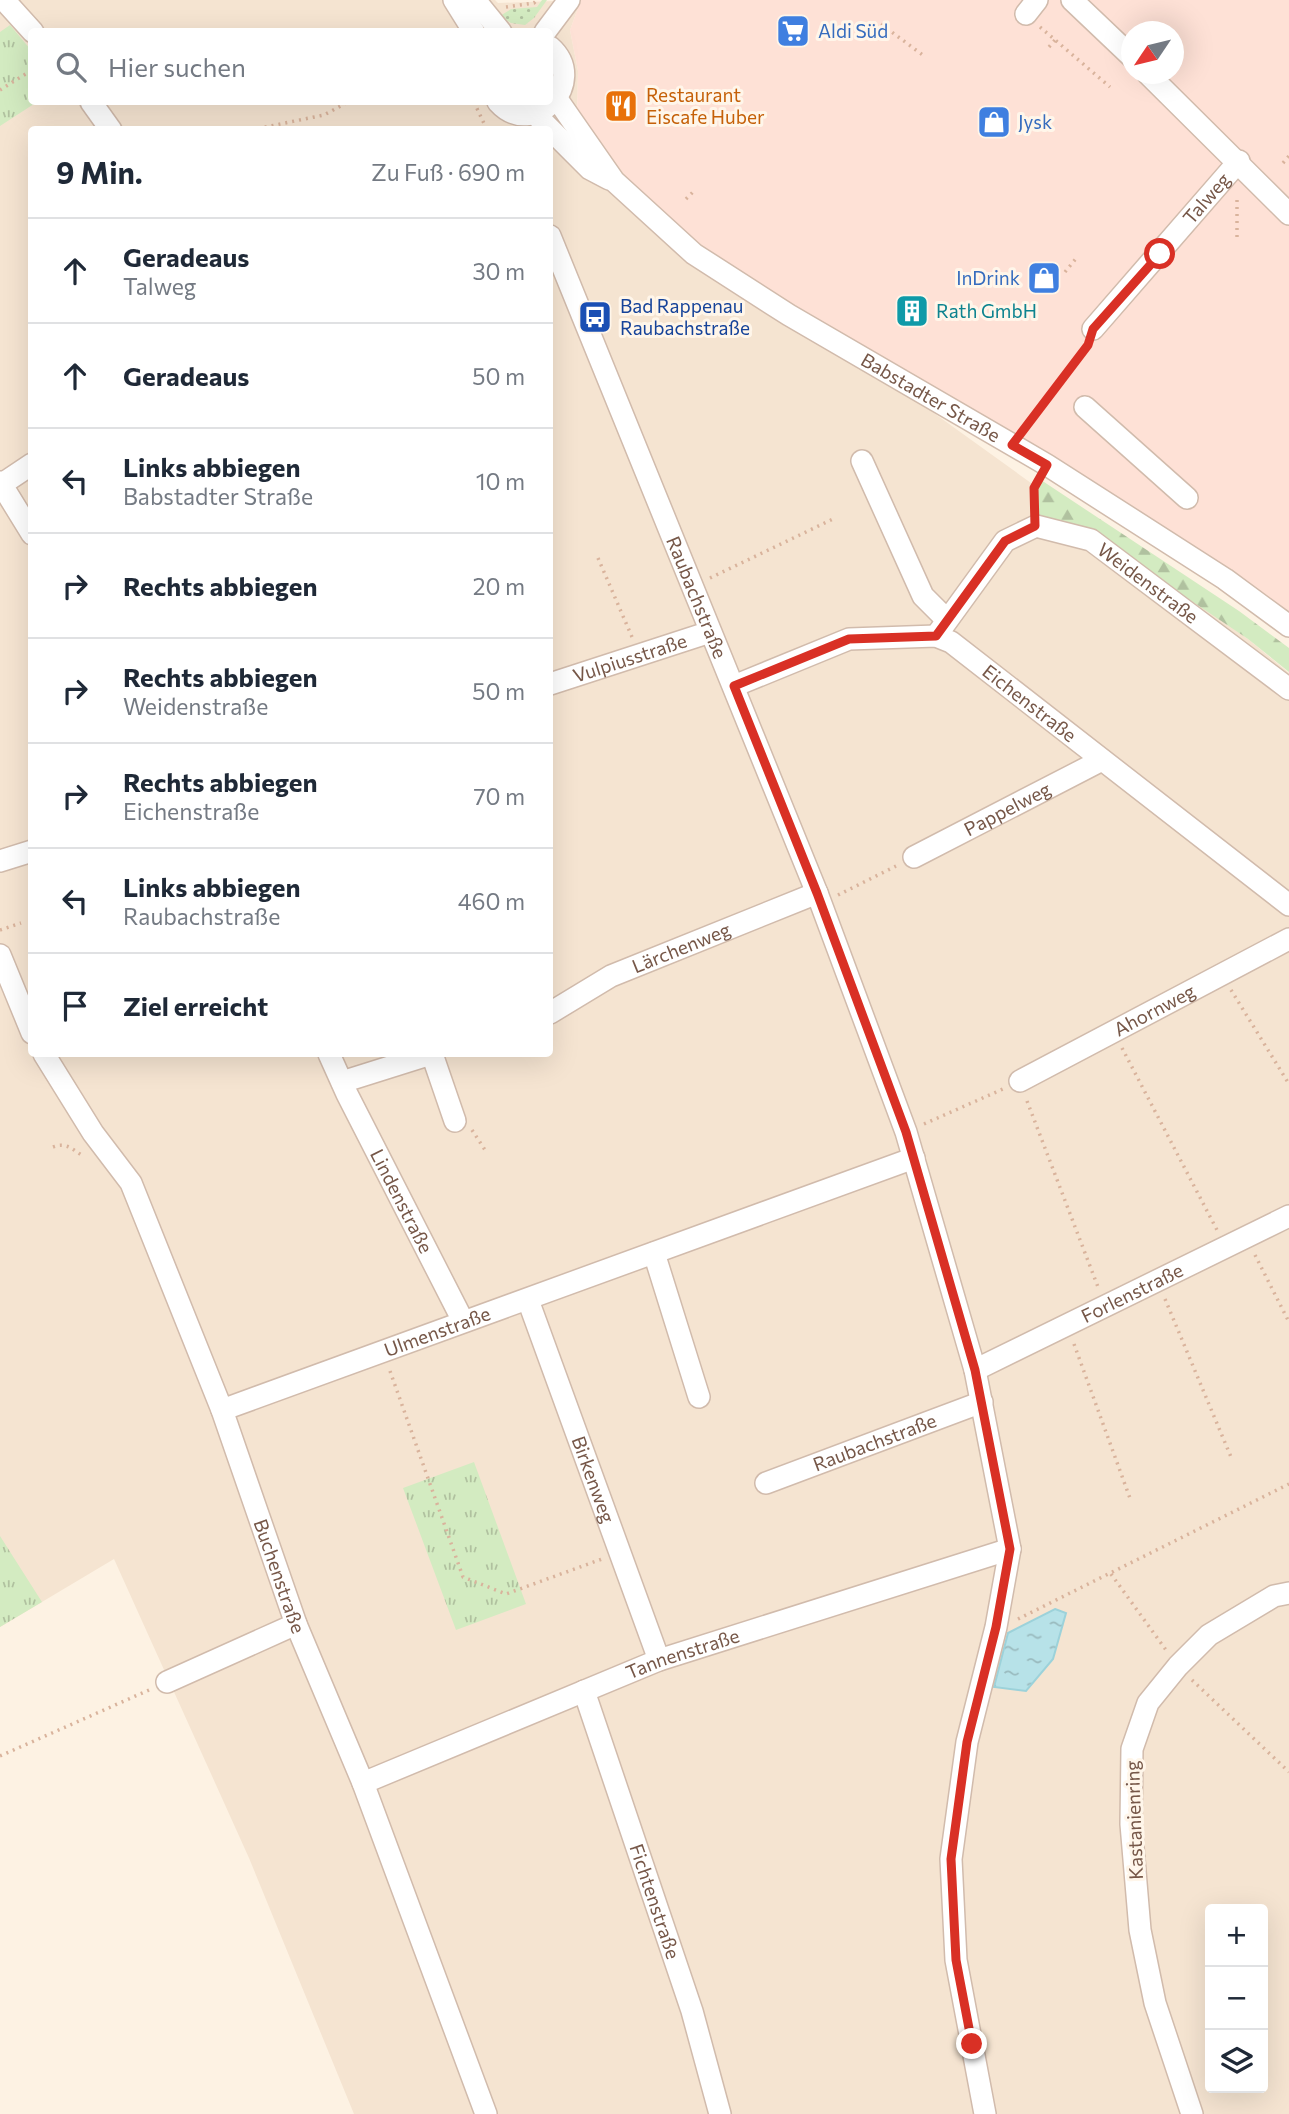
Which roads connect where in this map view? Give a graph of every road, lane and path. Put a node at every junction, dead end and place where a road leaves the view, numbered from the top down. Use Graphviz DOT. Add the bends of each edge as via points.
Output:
graph roads {
  1 [pos="4,0"];
  2 [pos="454,0"];
  3 [pos="475,0"];
  4 [pos="537,0"];
  5 [pos="569,0"];
  6 [pos="1072,0"];
  7 [pos="1031,7"];
  8 [pos="497,9"];
  9 [pos="881,24"];
  10 [pos="29,28"];
  11 [pos="472,28"];
  12 [pos="498,28"];
  13 [pos="548,28"];
  14 [pos="1055,40"];
  15 [pos="1049,47"];
  16 [pos="1121,47"];
  17 [pos="553,52"];
  18 [pos="924,56"];
  19 [pos="28,73"];
  20 [pos="1158,84"];
  21 [pos="1110,87"];
  22 [pos="0,90"];
  23 [pos="557,99"];
  24 [pos="553,102"];
  25 [pos="93,105"];
  26 [pos="342,105"];
  27 [pos="475,105"];
  28 [pos="500,105"];
  29 [pos="502,105"];
  30 [pos="550,105"];
  31 [pos="532,119"];
  32 [pos="108,126"];
  33 [pos="270,126"];
  34 [pos="485,126"];
  35 [pos="507,126"];
  36 [pos="553,137"];
  37 [pos="1289,156"];
  38 [pos="1239,161"];
  39 [pos="1283,163"];
  40 [pos="614,181"];
  41 [pos="695,190"];
  42 [pos="1237,198"];
  43 [pos="686,199"];
  44 [pos="1289,214"];
  45 [pos="1237,237"];
  46 [pos="553,243"];
  47 [pos="1078,256"];
  48 [pos="1065,272"];
  49 [pos="1093,329"];
  50 [pos="1085,407"];
  51 [pos="1012,445"];
  52 [pos="862,461"];
  53 [pos="1047,465"];
  54 [pos="28,466"];
  55 [pos="1,483"];
  56 [pos="1187,498"];
  57 [pos="832,519"];
  58 [pos="1035,526"];
  59 [pos="28,527"];
  60 [pos="598,558"];
  61 [pos="692,586"];
  62 [pos="1289,626"];
  63 [pos="942,628"];
  64 [pos="710,632"];
  65 [pos="640,655"];
  66 [pos="553,683"];
  67 [pos="734,686"];
  68 [pos="1289,689"];
  69 [pos="1102,760"];
  70 [pos="28,852"];
  71 [pos="914,857"];
  72 [pos="0,861"];
  73 [pos="819,899"];
  74 [pos="1289,905"];
  75 [pos="22,923"];
  76 [pos="0,930"];
  77 [pos="1289,939"];
  78 [pos="0,955"];
  79 [pos="1221,975"];
  80 [pos="553,1011"];
  81 [pos="28,1023"];
  82 [pos="1113,1031"];
  83 [pos="46,1057"];
  84 [pos="330,1057"];
  85 [pos="422,1057"];
  86 [pos="433,1057"];
  87 [pos="1020,1081"];
  88 [pos="342,1082"];
  89 [pos="1289,1084"];
  90 [pos="456,1121"];
  91 [pos="906,1132"];
  92 [pos="914,1158"];
  93 [pos="1289,1216"];
  94 [pos="1236,1242"];
  95 [pos="654,1253"];
  96 [pos="1157,1281"];
  97 [pos="528,1300"];
  98 [pos="1105,1307"];
  99 [pos="463,1321"];
  100 [pos="1289,1322"];
  101 [pos="1068,1325"];
  102 [pos="383,1351"];
  103 [pos="975,1370"];
  104 [pos="699,1397"];
  105 [pos="982,1402"];
  106 [pos="222,1410"];
  107 [pos="1231,1457"];
  108 [pos="766,1483"];
  109 [pos="1289,1484"];
  110 [pos="1131,1501"];
  111 [pos="1010,1549"];
  112 [pos="620,1552"];
  113 [pos="1289,1593"];
  114 [pos="296,1624"];
  115 [pos="996,1627"];
  116 [pos="659,1660"];
  117 [pos="167,1682"];
  118 [pos="584,1691"];
  119 [pos="0,1756"];
  120 [pos="363,1783"];
  121 [pos="486,2114"];
  122 [pos="720,2114"];
  123 [pos="985,2114"];
  124 [pos="1192,2114"];
  1 -- 10 [label="street"];
  2 -- 11 [label="street"];
  3 -- 12 [label="street"];
  4 -- 8 [label="path"];
  5 -- 13 [label="street"];
  6 -- 16 [label="street"];
  7 -- 14 [label="path"];
  9 -- 18 [label="path"];
  14 -- 15 [label="path"];
  14 -- 21 [label="path"];
  17 -- 23 [label="street" via="563,70"];
  19 -- 22 [label="path"];
  20 -- 38 [label="street"];
  23 -- 24 [label="street"];
  23 -- 40 [label="street, Babstadter Straße"];
  25 -- 32 [label="street"];
  26 -- 33 [label="path" via="324,115"];
  27 -- 34 [label="path"];
  28 -- 35 [label="street"];
  29 -- 31 [label="street, Babstadter Straße"];
  30 -- 31 [label="street"];
  36 -- 40 [label="street, Babstadter Straße" via="590,169"];
  37 -- 39 [label="path"];
  38 -- 44 [label="street"];
  38 -- 49 [label="street, Talweg"];
  40 -- 51 [label="street, Babstadter Straße" via="694,254"];
  41 -- 43 [label="path"];
  42 -- 45 [label="path"];
  46 -- 61 [label="street, Raubachstraße"];
  47 -- 48 [label="path"];
  49 -- 51 [label="path" via="1088,345"];
  50 -- 56 [label="street"];
  51 -- 53 [label="street, Babstadter Straße"];
  52 -- 63 [label="street"];
  53 -- 58 [label="path" via="1034,488"];
  53 -- 62 [label="street, Babstadter Straße" via="1225,579"];
  54 -- 55 [label="street"];
  55 -- 59 [label="street"];
  57 -- 61 [label="path"];
  58 -- 63 [label="street" via="1005,541"];
  58 -- 68 [label="street, Weidenstraße" via="1091,540"];
  60 -- 65 [label="path"];
  61 -- 64 [label="street, Raubachstraße"];
  63 -- 67 [label="street" via="849,639"];
  63 -- 69 [label="street, Eichenstraße" via="951,642"];
  64 -- 65 [label="street, Vulpiusstraße"];
  64 -- 67 [label="street, Raubachstraße"];
  65 -- 66 [label="street, Vulpiusstraße"];
  67 -- 73 [label="street, Raubachstraße"];
  69 -- 71 [label="street, Pappelweg"];
  69 -- 74 [label="street, Eichenstraße"];
  70 -- 72 [label="street"];
  71 -- 73 [label="path"];
  73 -- 80 [label="street, Lärchenweg" via="611,976"];
  73 -- 91 [label="street, Raubachstraße"];
  75 -- 76 [label="path"];
  77 -- 79 [label="street, Ahornweg"];
  78 -- 81 [label="street"];
  79 -- 82 [label="street, Ahornweg"];
  79 -- 89 [label="path"];
  82 -- 87 [label="street, Ahornweg"];
  82 -- 94 [label="path"];
  83 -- 106 [label="street, Buchenstraße" via="131,1183"];
  84 -- 88 [label="street, Lindenstraße"];
  85 -- 88 [label="street"];
  86 -- 90 [label="street"];
  87 -- 91 [label="path"];
  87 -- 98 [label="path"];
  88 -- 99 [label="street, Lindenstraße"];
  91 -- 92 [label="street, Raubachstraße"];
  92 -- 95 [label="street, Ulmenstraße"];
  92 -- 103 [label="street, Raubachstraße"];
  93 -- 94 [label="street, Forlenstraße"];
  94 -- 96 [label="street, Forlenstraße"];
  94 -- 100 [label="path"];
  95 -- 97 [label="street, Ulmenstraße"];
  95 -- 104 [label="street"];
  96 -- 98 [label="street, Forlenstraße"];
  96 -- 107 [label="path"];
  97 -- 99 [label="street, Ulmenstraße"];
  97 -- 112 [label="street, Birkenweg"];
  98 -- 101 [label="street, Forlenstraße"];
  99 -- 102 [label="street, Ulmenstraße"];
  101 -- 103 [label="street, Forlenstraße"];
  101 -- 110 [label="path"];
  102 -- 106 [label="street, Ulmenstraße"];
  102 -- 112 [label="path" via="463,1577 506,1594"];
  103 -- 105 [label="street, Raubachstraße"];
  105 -- 108 [label="street, Raubachstraße"];
  105 -- 111 [label="street, Raubachstraße"];
  106 -- 114 [label="street, Buchenstraße"];
  109 -- 115 [label="path" via="1030,1615"];
  111 -- 115 [label="street, Raubachstraße"];
  111 -- 116 [label="street, Tannenstraße"];
  112 -- 116 [label="street, Birkenweg"];
  113 -- 124 [label="street, Kastanienring" via="1274,1596 1209,1635 1185,1658 1148,1703 1132,1749 1131,1824 1140,1930 1155,2003"];
  114 -- 117 [label="street"];
  114 -- 120 [label="street, Buchenstraße"];
  115 -- 123 [label="street, Raubachstraße" via="967,1742 951,1859 956,1960"];
  116 -- 118 [label="street, Tannenstraße"];
  117 -- 119 [label="path"];
  118 -- 120 [label="street, Tannenstraße"];
  118 -- 122 [label="street, Fichtenstraße" via="692,2011"];
  120 -- 121 [label="street, Buchenstraße"];
}
